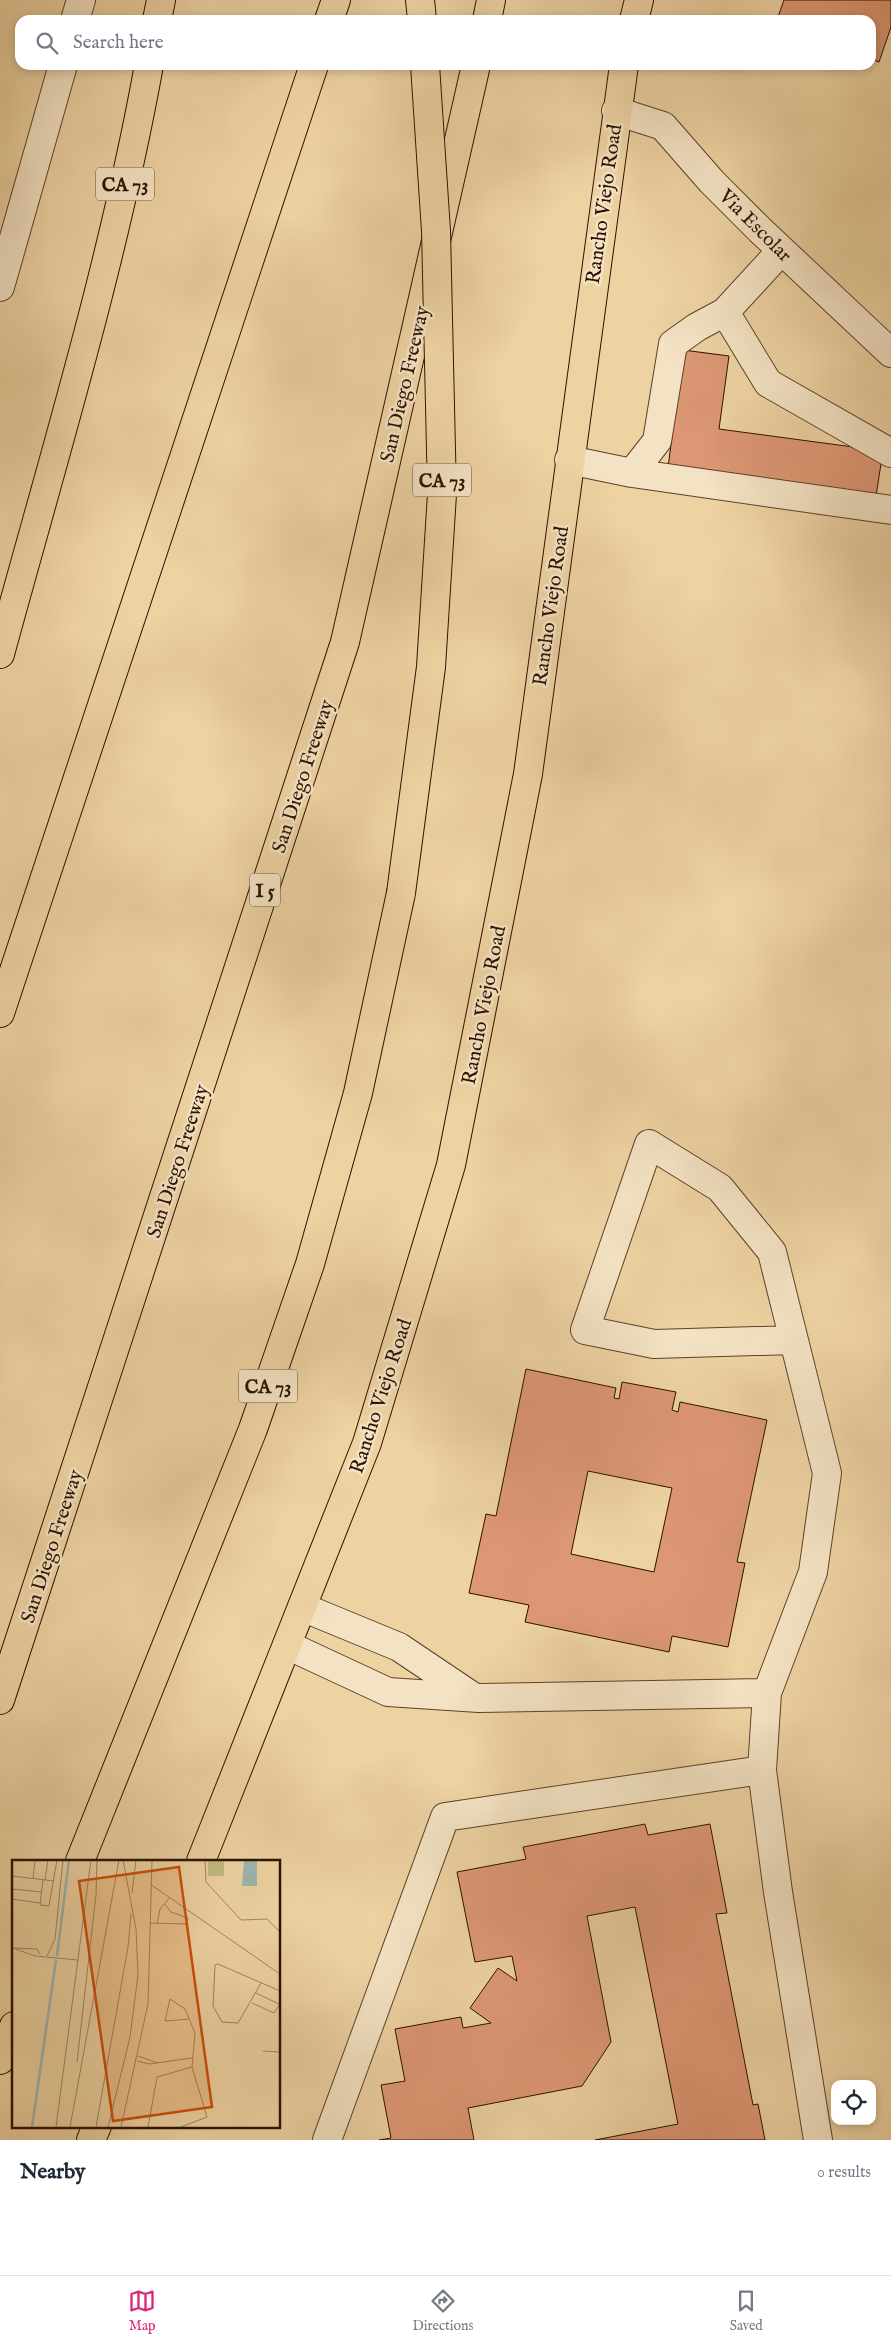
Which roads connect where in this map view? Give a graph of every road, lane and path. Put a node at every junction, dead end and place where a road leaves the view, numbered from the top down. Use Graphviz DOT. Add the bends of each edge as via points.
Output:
graph roads {
  1 [pos="81,0"];
  2 [pos="160,0"];
  3 [pos="336,0"];
  4 [pos="420,0"];
  5 [pos="492,0"];
  6 [pos="639,0"];
  7 [pos="76,15"];
  8 [pos="158,15"];
  9 [pos="331,15"];
  10 [pos="422,15"];
  11 [pos="488,15"];
  12 [pos="635,15"];
  13 [pos="62,70"];
  14 [pos="148,70"];
  15 [pos="312,70"];
  16 [pos="425,70"];
  17 [pos="475,70"];
  18 [pos="623,70"];
  19 [pos="616,111"];
  20 [pos="782,251"];
  21 [pos="0,287"];
  22 [pos="725,312"];
  23 [pos="891,353"];
  24 [pos="891,453"];
  25 [pos="569,460"];
  26 [pos="632,473"];
  27 [pos="891,510"];
  28 [pos="0,654"];
  29 [pos="0,1013"];
  30 [pos="793,1340"];
  31 [pos="302,1607"];
  32 [pos="287,1645"];
  33 [pos="767,1693"];
  34 [pos="474,1697"];
  35 [pos="0,1700"];
  36 [pos="762,1770"];
  37 [pos="80,1860"];
  38 [pos="202,1860"];
  39 [pos="12,2031"];
  40 [pos="0,2060"];
  41 [pos="96,2128"];
  42 [pos="91,2140"];
  43 [pos="327,2140"];
  44 [pos="818,2140"];
  1 -- 7 [label="street"];
  2 -- 8 [label="main road"];
  3 -- 9 [label="main road"];
  4 -- 10 [label="main road"];
  5 -- 11 [label="main road"];
  6 -- 12 [label="main road"];
  13 -- 21 [label="street"];
  14 -- 28 [label="main road, CA 73" via="134,145 95,302"];
  15 -- 29 [label="main road"];
  16 -- 37 [label="main road, CA 73, bridge" via="436,231 442,494 432,667 401,893 358,1093 310,1264 253,1429"];
  17 -- 35 [label="main road, San Diego Freeway / I 5" via="345,642"];
  18 -- 19 [label="main road, Rancho Viejo Road"];
  19 -- 20 [label="street, Via Escolar" via="663,126 712,182"];
  19 -- 25 [label="main road, Rancho Viejo Road"];
  20 -- 22 [label="street"];
  20 -- 23 [label="street, Via Escolar"];
  22 -- 24 [label="street" via="768,383"];
  22 -- 26 [label="street" via="674,344 657,441"];
  25 -- 26 [label="street"];
  25 -- 31 [label="main road, Rancho Viejo Road" via="528,774 451,1165 367,1443"];
  26 -- 27 [label="street"];
  30 -- 30 [label="street" via="654,1344 585,1330 649,1144 720,1188 772,1252"];
  30 -- 33 [label="street" via="827,1473 813,1572"];
  31 -- 32 [label="main road, Rancho Viejo Road"];
  31 -- 34 [label="street" via="399,1647"];
  32 -- 34 [label="street" via="388,1692"];
  32 -- 38 [label="main road, Rancho Viejo Road"];
  33 -- 34 [label="street"];
  33 -- 36 [label="street"];
  36 -- 43 [label="street" via="445,1817"];
  36 -- 44 [label="street"];
  39 -- 40 [label="main road"];
  41 -- 42 [label="main road"];
}
